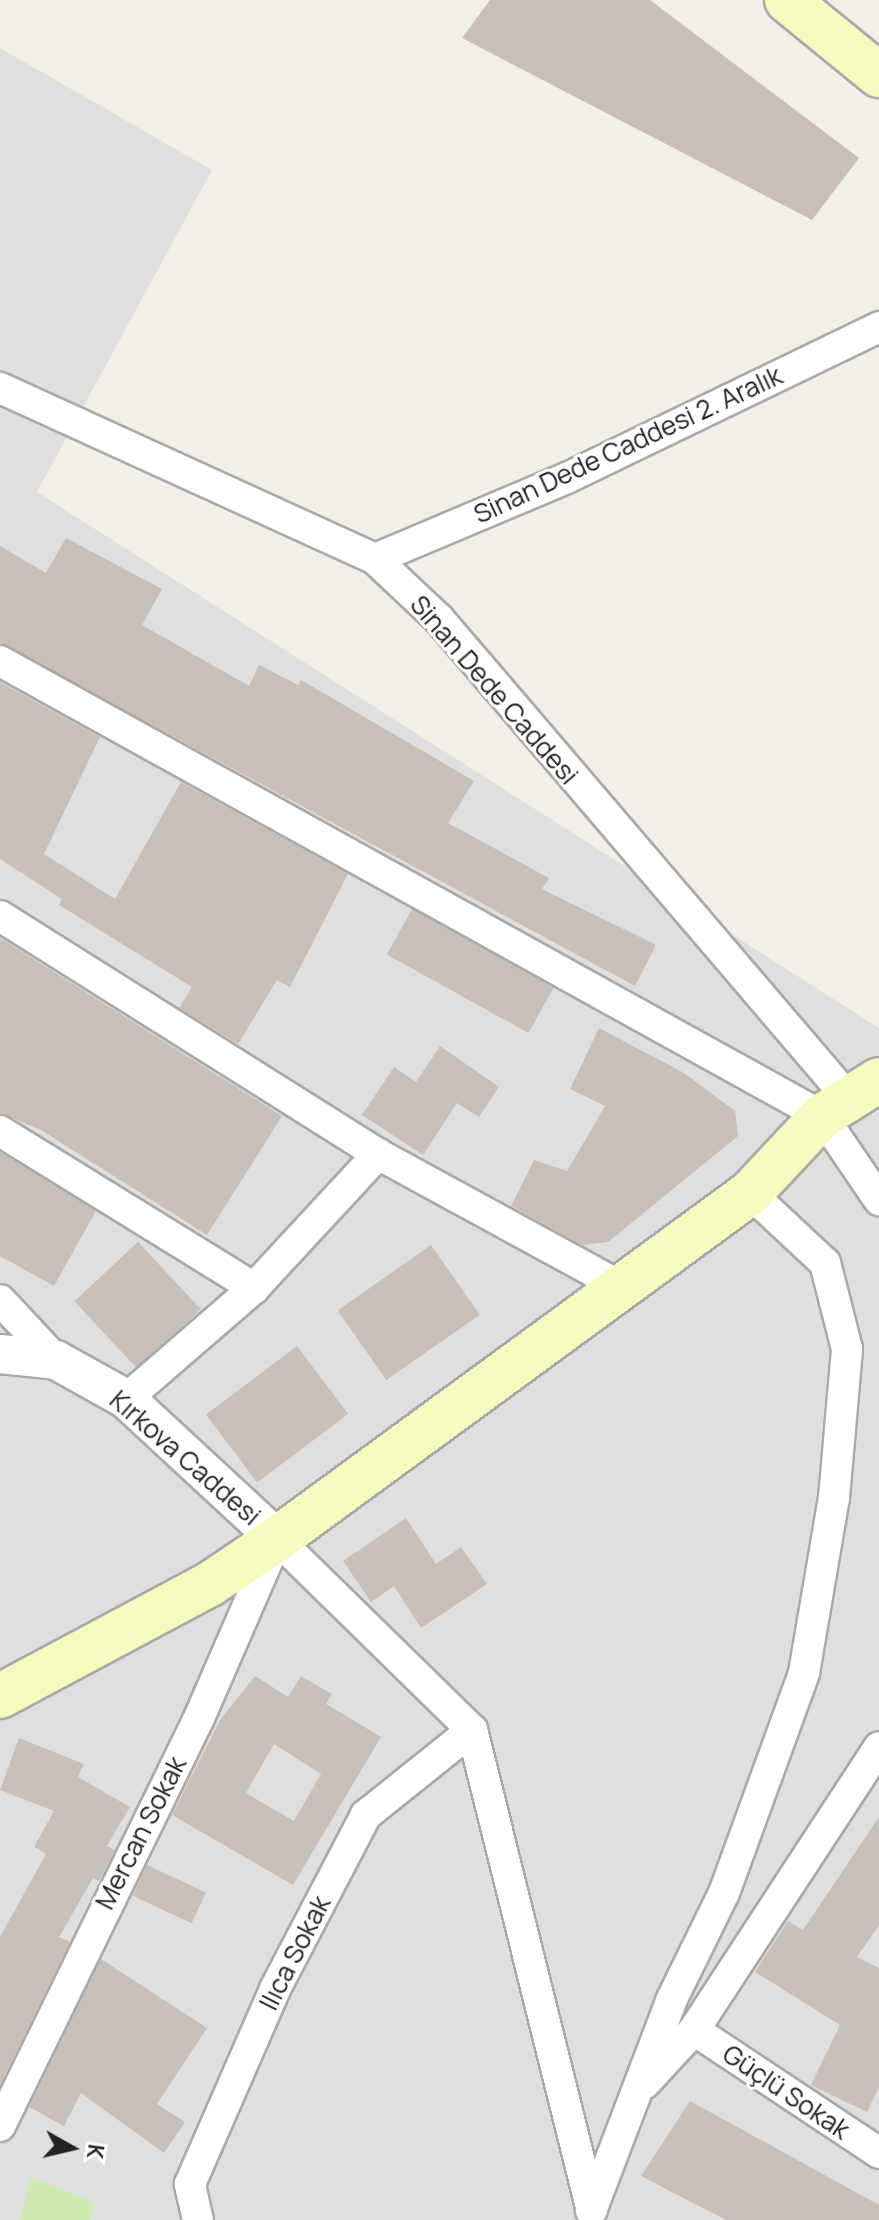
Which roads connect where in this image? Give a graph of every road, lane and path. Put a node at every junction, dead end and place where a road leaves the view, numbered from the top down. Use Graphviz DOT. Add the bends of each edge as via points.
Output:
graph roads {
  1 [pos="787,0"];
  2 [pos="879,75"];
  3 [pos="879,327"];
  4 [pos="0,388"];
  5 [pos="375,559"];
  6 [pos="0,661"];
  7 [pos="0,916"];
  8 [pos="850,1098"];
  9 [pos="0,1131"];
  10 [pos="378,1154"];
  11 [pos="750,1193"];
  12 [pos="879,1200"];
  13 [pos="620,1286"];
  14 [pos="254,1288"];
  15 [pos="0,1300"];
  16 [pos="0,1354"];
  17 [pos="56,1360"];
  18 [pos="126,1399"];
  19 [pos="277,1539"];
  20 [pos="0,1696"];
  21 [pos="472,1730"];
  22 [pos="879,1747"];
  23 [pos="694,2030"];
  24 [pos="635,2094"];
  25 [pos="0,2126"];
  26 [pos="879,2153"];
  27 [pos="590,2215"];
  28 [pos="198,2220"];
  1 -- 2 [label="main road"];
  3 -- 5 [label="street, Sinan Dede Caddesi 2. Aralık" via="567,478"];
  4 -- 5 [label="street, Sinan Dede Caddesi"];
  5 -- 8 [label="street, Sinan Dede Caddesi" via="439,619"];
  6 -- 8 [label="street"];
  7 -- 10 [label="street"];
  8 -- 11 [label="main road"];
  8 -- 12 [label="street, Sinan Dede Caddesi"];
  9 -- 14 [label="street"];
  10 -- 13 [label="street"];
  10 -- 14 [label="street"];
  11 -- 13 [label="main road"];
  11 -- 24 [label="street" via="825,1263 847,1349 834,1498 804,1673 724,1893 671,2001"];
  13 -- 19 [label="main road"];
  14 -- 18 [label="street"];
  15 -- 17 [label="street"];
  16 -- 17 [label="street, Kırkova Caddesi"];
  17 -- 18 [label="street, Kırkova Caddesi"];
  18 -- 19 [label="street, Kırkova Caddesi"];
  19 -- 20 [label="main road" via="210,1584"];
  19 -- 21 [label="street"];
  19 -- 25 [label="street, Mercan Sokak" via="199,1718"];
  21 -- 27 [label="street"];
  21 -- 28 [label="street, Ilıca Sokak" via="366,1815 275,1989 190,2184"];
  22 -- 23 [label="street"];
  23 -- 24 [label="street"];
  23 -- 26 [label="street, Güçlü Sokak"];
  24 -- 27 [label="street"];
}
